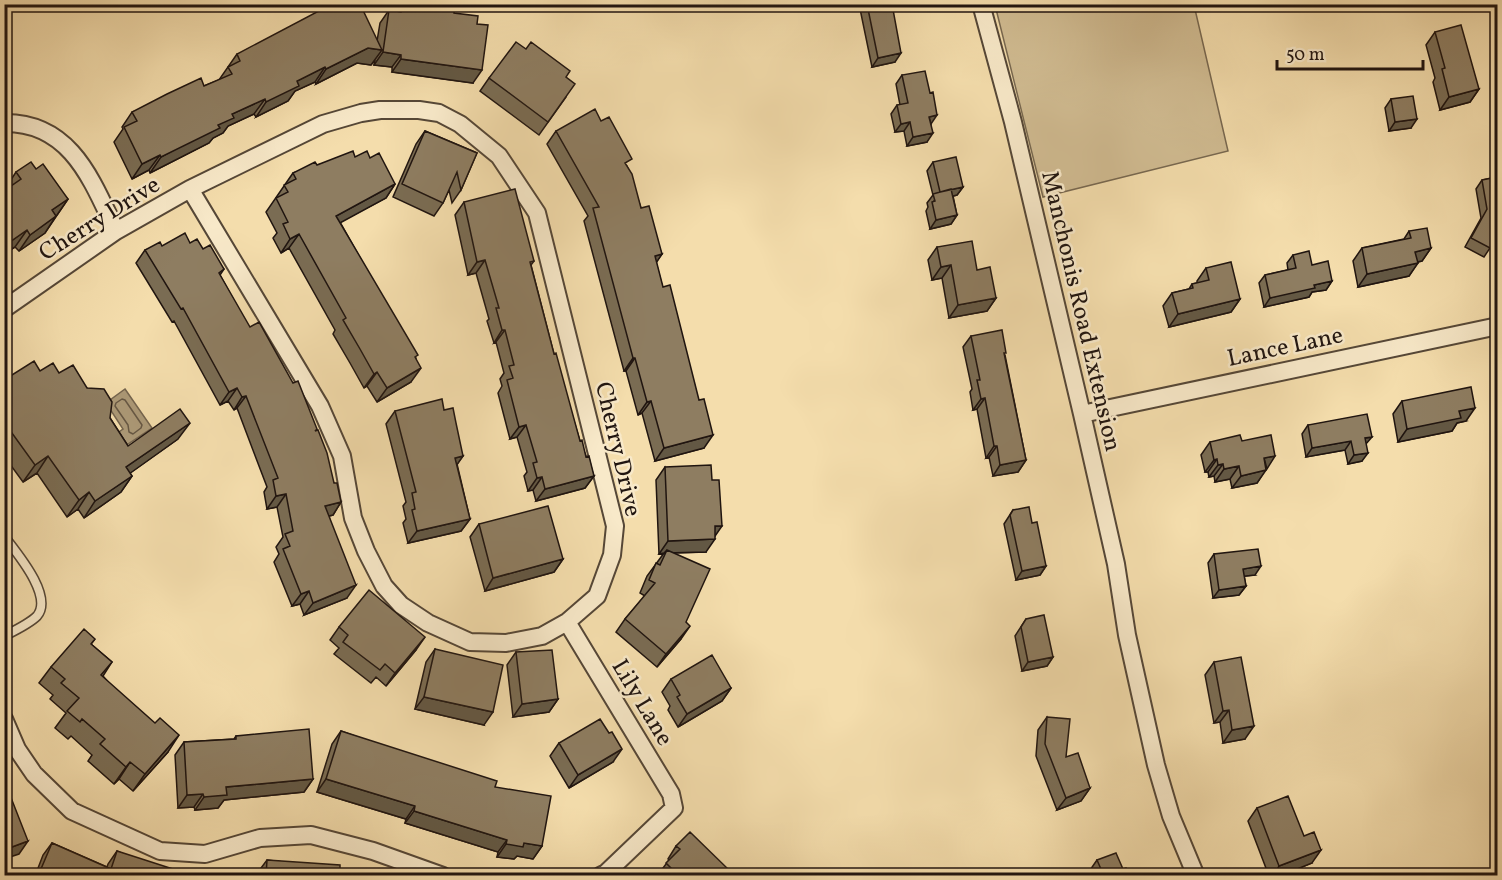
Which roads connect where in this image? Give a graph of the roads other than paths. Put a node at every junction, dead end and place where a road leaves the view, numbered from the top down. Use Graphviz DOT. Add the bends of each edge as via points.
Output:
graph roads {
  1 [pos="981,4"];
  2 [pos="4,123"];
  3 [pos="190,189"];
  4 [pos="116,231"];
  5 [pos="4,309"];
  6 [pos="1497,326"];
  7 [pos="1082,414"];
  8 [pos="4,536"];
  9 [pos="567,622"];
  10 [pos="4,636"];
  11 [pos="4,719"];
  12 [pos="443,876"];
  13 [pos="600,876"];
  14 [pos="1196,876"];
  1 -- 7 [label="street, Manchonis Road Extension"];
  2 -- 4 [label="street" via="37,128 70,149 83,164"];
  3 -- 4 [label="street, Cherry Drive"];
  3 -- 9 [label="street, Cherry Drive" via="320,406 342,456 353,518 384,586 401,605 428,623 470,642 506,643 542,636"];
  3 -- 9 [label="street, Cherry Drive" via="323,124 380,110 439,113 460,124 500,156 537,213 615,526 612,555 597,596"];
  4 -- 5 [label="street, Cherry Drive"];
  6 -- 7 [label="street, Lance Lane"];
  7 -- 14 [label="street, Manchonis Road Extension" via="1156,765 1171,816"];
  8 -- 10 [label="lane" via="35,580 41,599 37,615"];
  9 -- 13 [label="street, Lily Lane" via="671,794 674,808"];
  11 -- 12 [label="street" via="34,774 72,811 160,851 206,854 260,838 311,835 373,851"];
}
